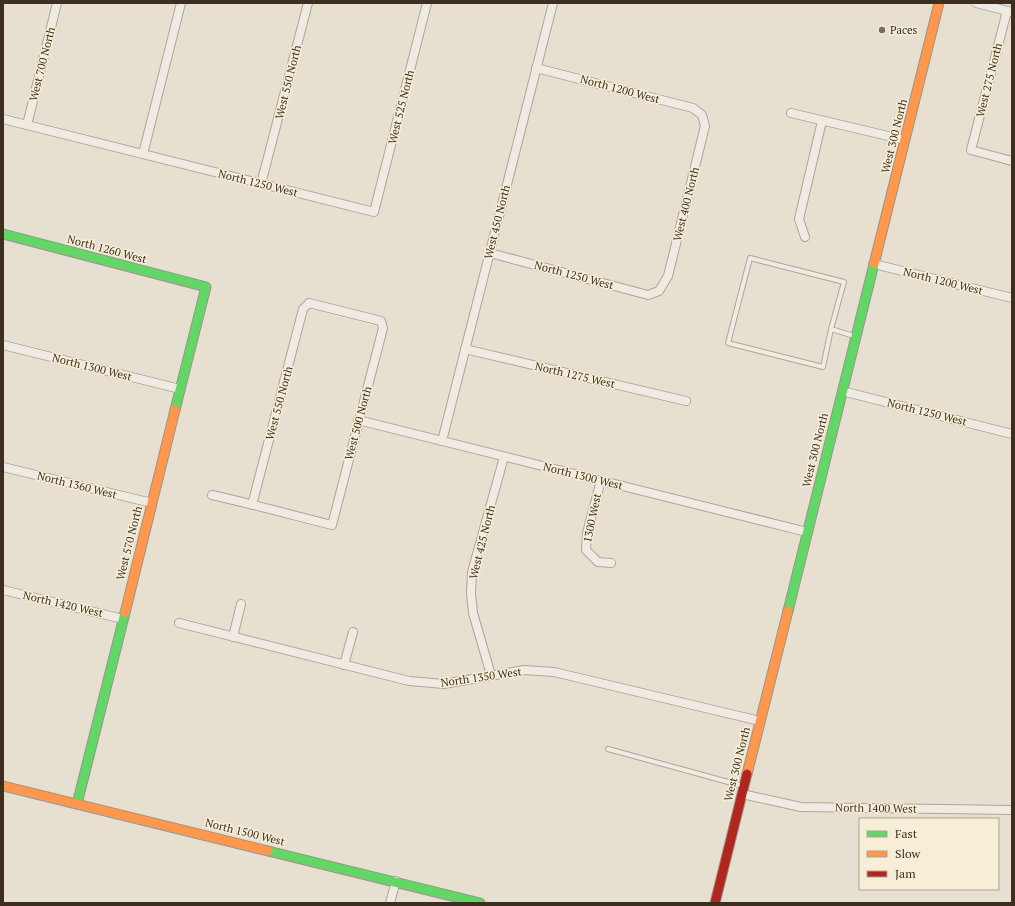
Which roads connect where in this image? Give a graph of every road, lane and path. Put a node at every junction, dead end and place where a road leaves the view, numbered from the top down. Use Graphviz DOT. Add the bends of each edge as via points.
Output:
graph roads {
  1 [pos="57,3"];
  2 [pos="181,3"];
  3 [pos="308,3"];
  4 [pos="427,3"];
  5 [pos="553,3"];
  6 [pos="939,3"];
  7 [pos="976,3"];
  8 [pos="1009,12"];
  9 [pos="536,68"];
  10 [pos="790,113"];
  11 [pos="702,115"];
  12 [pos="3,119"];
  13 [pos="822,120"];
  14 [pos="27,125"];
  15 [pos="905,140"];
  16 [pos="143,154"];
  17 [pos="1012,161"];
  18 [pos="261,184"];
  19 [pos="374,212"];
  20 [pos="3,234"];
  21 [pos="805,237"];
  22 [pos="490,253"];
  23 [pos="874,264"];
  24 [pos="206,287"];
  25 [pos="659,291"];
  26 [pos="1012,298"];
  27 [pos="381,321"];
  28 [pos="831,329"];
  29 [pos="856,336"];
  30 [pos="3,345"];
  31 [pos="465,349"];
  32 [pos="180,390"];
  33 [pos="842,391"];
  34 [pos="686,401"];
  35 [pos="358,420"];
  36 [pos="1012,434"];
  37 [pos="442,441"];
  38 [pos="504,457"];
  39 [pos="3,467"];
  40 [pos="601,480"];
  41 [pos="212,494"];
  42 [pos="152,503"];
  43 [pos="252,504"];
  44 [pos="807,532"];
  45 [pos="612,563"];
  46 [pos="3,590"];
  47 [pos="241,604"];
  48 [pos="123,619"];
  49 [pos="179,623"];
  50 [pos="352,632"];
  51 [pos="233,637"];
  52 [pos="344,665"];
  53 [pos="491,675"];
  54 [pos="760,721"];
  55 [pos="608,749"];
  56 [pos="3,786"];
  57 [pos="743,790"];
  58 [pos="76,804"];
  59 [pos="1012,810"];
  60 [pos="396,881"];
  61 [pos="390,903"];
  62 [pos="480,903"];
  63 [pos="715,903"];
  1 -- 14 [label="street, West 700 North"];
  2 -- 16 [label="street"];
  3 -- 18 [label="street, West 550 North"];
  4 -- 19 [label="street, West 525 North"];
  5 -- 9 [label="street, West 450 North"];
  6 -- 15 [label="street, West 300 North"];
  7 -- 8 [label="street"];
  8 -- 17 [label="street, West 275 North" via="971,150"];
  9 -- 11 [label="street, North 1200 West" via="693,108"];
  9 -- 22 [label="street, West 450 North"];
  10 -- 13 [label="street"];
  11 -- 25 [label="street, West 400 North" via="705,126 668,276"];
  12 -- 14 [label="street, North 1250 West"];
  13 -- 15 [label="street"];
  13 -- 21 [label="street" via="799,219"];
  14 -- 16 [label="street, North 1250 West"];
  15 -- 23 [label="street, West 300 North"];
  16 -- 18 [label="street, North 1250 West"];
  18 -- 19 [label="street, North 1250 West"];
  20 -- 24 [label="street, North 1260 West"];
  22 -- 25 [label="street, North 1250 West" via="648,295"];
  22 -- 31 [label="street, West 450 North"];
  23 -- 26 [label="street, North 1200 West"];
  23 -- 29 [label="street, West 300 North"];
  24 -- 32 [label="street, West 570 North"];
  27 -- 35 [label="street, West 500 North" via="383,328"];
  27 -- 43 [label="street, West 550 North" via="309,303 303,309"];
  28 -- 28 [label="lane" via="844,282 750,258 728,343 823,367"];
  28 -- 29 [label="lane"];
  29 -- 33 [label="street, West 300 North"];
  30 -- 32 [label="street, North 1300 West"];
  31 -- 34 [label="street, North 1275 West"];
  31 -- 37 [label="street, West 450 North"];
  32 -- 42 [label="street, West 570 North"];
  33 -- 36 [label="street, North 1250 West"];
  33 -- 44 [label="street, West 300 North"];
  35 -- 37 [label="street, North 1300 West"];
  35 -- 43 [label="street, West 500 North" via="332,524"];
  37 -- 38 [label="street, North 1300 West"];
  38 -- 40 [label="street, North 1300 West"];
  38 -- 53 [label="street, West 425 North" via="472,572 473,614"];
  39 -- 42 [label="street, North 1360 West"];
  40 -- 44 [label="street, North 1300 West"];
  40 -- 45 [label="street, 1300 West" via="587,533 586,550 598,562"];
  41 -- 43 [label="street"];
  42 -- 48 [label="street, West 570 North"];
  44 -- 54 [label="street, West 300 North"];
  46 -- 48 [label="street, North 1420 West"];
  47 -- 51 [label="street"];
  48 -- 58 [label="street, West 570 North"];
  49 -- 51 [label="street, North 1350 West"];
  50 -- 52 [label="street"];
  51 -- 52 [label="street, North 1350 West"];
  52 -- 53 [label="street, North 1350 West" via="409,681 444,684"];
  53 -- 54 [label="street, North 1350 West" via="524,670 554,672"];
  54 -- 57 [label="street, West 300 North"];
  55 -- 57 [label="lane"];
  56 -- 58 [label="street, North 1500 West"];
  57 -- 59 [label="street, North 1400 West" via="801,807"];
  57 -- 63 [label="street, West 300 North"];
  58 -- 60 [label="street, North 1500 West"];
  60 -- 61 [label="street"];
  60 -- 62 [label="street, North 1500 West"];
}
